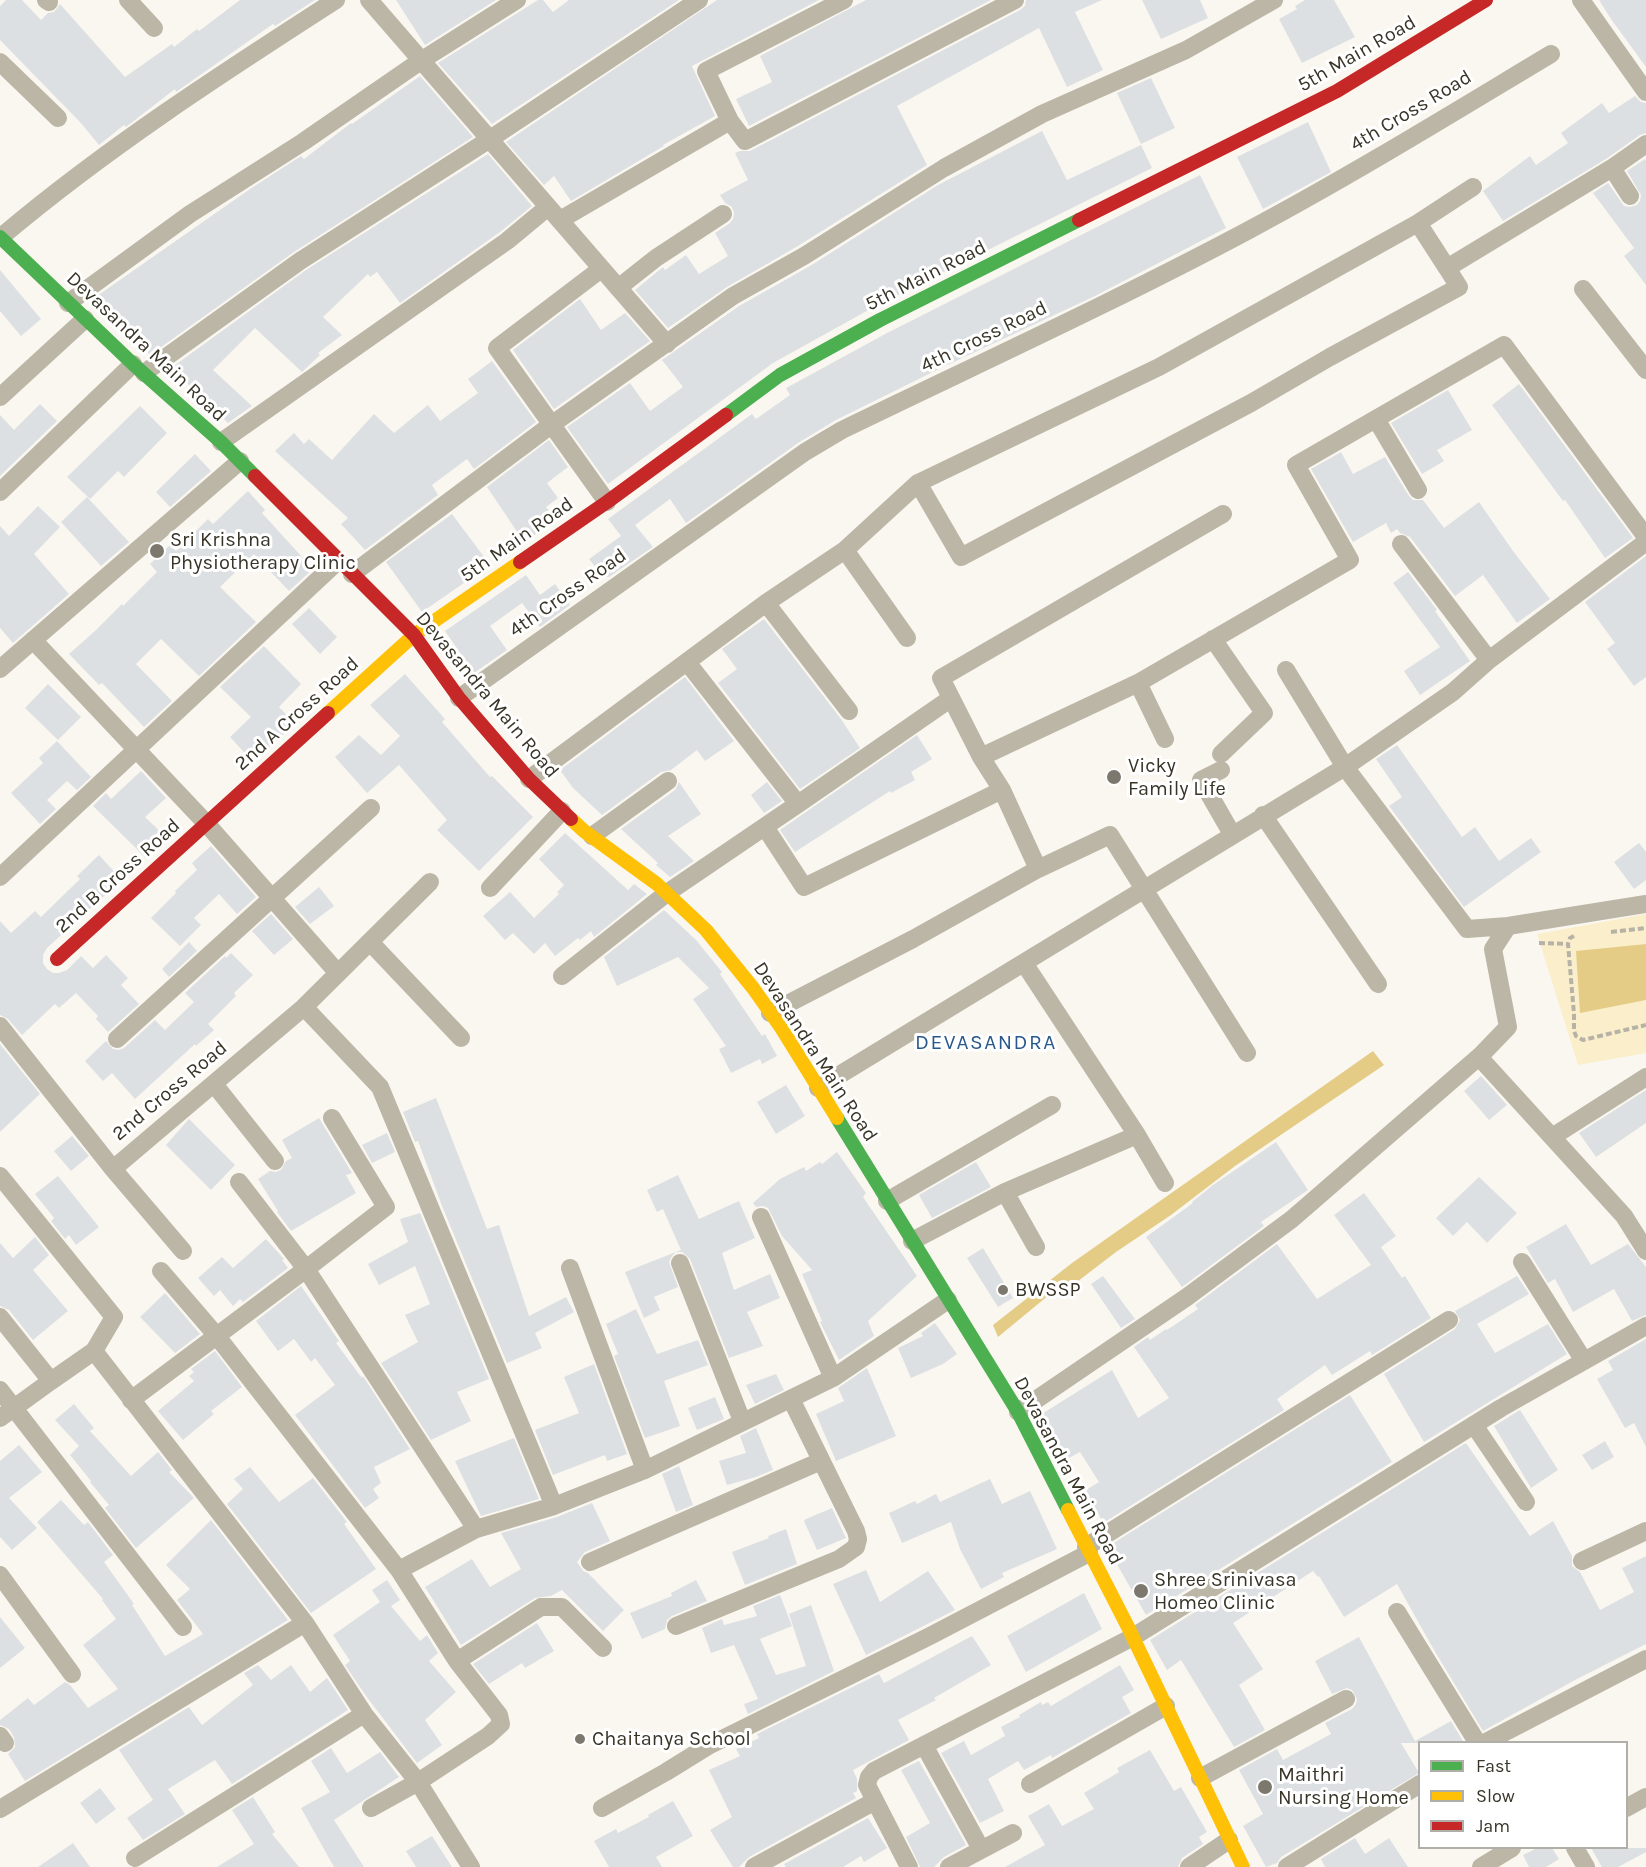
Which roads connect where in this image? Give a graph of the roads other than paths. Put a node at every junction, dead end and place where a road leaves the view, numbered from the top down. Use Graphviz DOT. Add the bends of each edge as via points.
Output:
graph roads {
  1 [pos="128,0"];
  2 [pos="336,0"];
  3 [pos="369,0"];
  4 [pos="518,0"];
  5 [pos="699,0"];
  6 [pos="844,0"];
  7 [pos="1015,0"];
  8 [pos="1274,0"];
  9 [pos="1486,0"];
  10 [pos="1581,0"];
  11 [pos="154,28"];
  12 [pos="1551,54"];
  13 [pos="422,60"];
  14 [pos="0,62"];
  15 [pos="1646,92"];
  16 [pos="58,118"];
  17 [pos="730,121"];
  18 [pos="489,139"];
  19 [pos="1646,144"];
  20 [pos="1612,168"];
  21 [pos="1473,187"];
  22 [pos="1630,196"];
  23 [pos="554,214"];
  24 [pos="723,214"];
  25 [pos="1418,223"];
  26 [pos="0,237"];
  27 [pos="1447,268"];
  28 [pos="602,269"];
  29 [pos="618,288"];
  30 [pos="1582,289"];
  31 [pos="68,303"];
  32 [pos="85,319"];
  33 [pos="667,344"];
  34 [pos="138,369"];
  35 [pos="1646,370"];
  36 [pos="0,397"];
  37 [pos="1376,419"];
  38 [pos="551,425"];
  39 [pos="221,442"];
  40 [pos="240,460"];
  41 [pos="918,483"];
  42 [pos="1418,490"];
  43 [pos="0,492"];
  44 [pos="607,502"];
  45 [pos="1222,514"];
  46 [pos="1646,537"];
  47 [pos="1646,542"];
  48 [pos="1401,544"];
  49 [pos="844,550"];
  50 [pos="338,561"];
  51 [pos="351,574"];
  52 [pos="766,603"];
  53 [pos="414,635"];
  54 [pos="907,638"];
  55 [pos="1213,639"];
  56 [pos="33,640"];
  57 [pos="1489,660"];
  58 [pos="687,662"];
  59 [pos="0,669"];
  60 [pos="1286,670"];
  61 [pos="1138,683"];
  62 [pos="459,698"];
  63 [pos="950,699"];
  64 [pos="849,711"];
  65 [pos="1165,739"];
  66 [pos="981,756"];
  67 [pos="1345,767"];
  68 [pos="529,779"];
  69 [pos="669,781"];
  70 [pos="1002,790"];
  71 [pos="798,804"];
  72 [pos="371,808"];
  73 [pos="562,811"];
  74 [pos="1263,815"];
  75 [pos="206,822"];
  76 [pos="765,827"];
  77 [pos="1232,834"];
  78 [pos="592,836"];
  79 [pos="1038,869"];
  80 [pos="0,877"];
  81 [pos="430,882"];
  82 [pos="490,888"];
  83 [pos="1145,888"];
  84 [pos="667,893"];
  85 [pos="272,898"];
  86 [pos="1646,904"];
  87 [pos="1508,926"];
  88 [pos="370,942"];
  89 [pos="57,959"];
  90 [pos="1024,963"];
  91 [pos="337,972"];
  92 [pos="562,976"];
  93 [pos="1378,984"];
  94 [pos="304,1006"];
  95 [pos="770,1013"];
  96 [pos="0,1026"];
  97 [pos="461,1038"];
  98 [pos="117,1039"];
  99 [pos="1247,1053"];
  100 [pos="1479,1057"];
  101 [pos="1646,1077"];
  102 [pos="214,1084"];
  103 [pos="818,1088"];
  104 [pos="1052,1105"];
  105 [pos="332,1118"];
  106 [pos="1137,1135"];
  107 [pos="1552,1137"];
  108 [pos="275,1161"];
  109 [pos="113,1169"];
  110 [pos="0,1176"];
  111 [pos="239,1182"];
  112 [pos="1166,1183"];
  113 [pos="1005,1192"];
  114 [pos="887,1201"];
  115 [pos="761,1217"];
  116 [pos="912,1241"];
  117 [pos="1036,1246"];
  118 [pos="183,1251"];
  119 [pos="1646,1251"];
  120 [pos="1522,1262"];
  121 [pos="680,1263"];
  122 [pos="570,1268"];
  123 [pos="306,1269"];
  124 [pos="161,1270"];
  125 [pos="948,1300"];
  126 [pos="0,1317"];
  127 [pos="1449,1320"];
  128 [pos="1646,1326"];
  129 [pos="216,1335"];
  130 [pos="94,1351"];
  131 [pos="1584,1361"];
  132 [pos="833,1378"];
  133 [pos="51,1381"];
  134 [pos="0,1390"];
  135 [pos="791,1399"];
  136 [pos="131,1400"];
  137 [pos="1018,1412"];
  138 [pos="7,1414"];
  139 [pos="742,1421"];
  140 [pos="1474,1425"];
  141 [pos="821,1461"];
  142 [pos="645,1470"];
  143 [pos="1526,1502"];
  144 [pos="554,1506"];
  145 [pos="476,1529"];
  146 [pos="1646,1531"];
  147 [pos="1088,1550"];
  148 [pos="1582,1561"];
  149 [pos="590,1562"];
  150 [pos="399,1570"];
  151 [pos="0,1575"];
  152 [pos="1397,1612"];
  153 [pos="305,1623"];
  154 [pos="676,1626"];
  155 [pos="183,1627"];
  156 [pos="1133,1637"];
  157 [pos="603,1648"];
  158 [pos="1646,1659"];
  159 [pos="457,1661"];
  160 [pos="72,1674"];
  161 [pos="1346,1699"];
  162 [pos="1166,1706"];
  163 [pos="364,1714"];
  164 [pos="1514,1736"];
  165 [pos="1476,1741"];
  166 [pos="1494,1741"];
  167 [pos="924,1745"];
  168 [pos="1200,1778"];
  169 [pos="418,1782"];
  170 [pos="1030,1784"];
  171 [pos="1418,1785"];
  172 [pos="1646,1797"];
  173 [pos="875,1801"];
  174 [pos="1628,1807"];
  175 [pos="371,1808"];
  176 [pos="602,1808"];
  177 [pos="0,1809"];
  178 [pos="1013,1833"];
  179 [pos="1229,1840"];
  180 [pos="981,1849"];
  181 [pos="1510,1849"];
  182 [pos="1576,1849"];
  183 [pos="133,1864"];
  184 [pos="471,1867"];
  185 [pos="754,1867"];
  186 [pos="909,1867"];
  187 [pos="949,1867"];
  188 [pos="1189,1867"];
  189 [pos="1243,1867"];
  190 [pos="1287,1867"];
  191 [pos="1481,1867"];
  192 [pos="1586,1867"];
  1 -- 11 [label="street"];
  2 -- 26 [label="street" via="201,87 53,193"];
  3 -- 13 [label="street"];
  4 -- 13 [label="street"];
  5 -- 18 [label="street"];
  6 -- 17 [label="street" via="706,71"];
  7 -- 17 [label="street" via="745,141"];
  8 -- 33 [label="street" via="1186,50 1042,114 954,163 733,296"];
  9 -- 44 [label="main road, 5th Main Road" via="1337,91 880,320 780,375"];
  10 -- 15 [label="street"];
  12 -- 62 [label="street, 4th Cross Road" via="1250,230 842,430 805,452"];
  13 -- 18 [label="street"];
  13 -- 31 [label="street" via="190,214"];
  14 -- 16 [label="street"];
  17 -- 23 [label="street"];
  18 -- 23 [label="street"];
  18 -- 34 [label="street"];
  19 -- 20 [label="street"];
  20 -- 22 [label="street"];
  20 -- 27 [label="street"];
  21 -- 25 [label="street"];
  23 -- 28 [label="street"];
  23 -- 39 [label="street" via="507,241"];
  24 -- 29 [label="street"];
  25 -- 27 [label="street"];
  25 -- 41 [label="street" via="1159,367"];
  26 -- 31 [label="main road, Devasandra Main Road"];
  27 -- 41 [label="street" via="1458,287 1251,403 961,557"];
  28 -- 29 [label="street"];
  28 -- 38 [label="street" via="497,348"];
  29 -- 33 [label="street"];
  30 -- 35 [label="street"];
  31 -- 32 [label="main road, Devasandra Main Road"];
  32 -- 34 [label="main road, Devasandra Main Road"];
  32 -- 36 [label="street"];
  33 -- 38 [label="street"];
  34 -- 39 [label="main road, Devasandra Main Road"];
  34 -- 43 [label="street"];
  37 -- 42 [label="street"];
  37 -- 46 [label="street" via="1504,345"];
  37 -- 55 [label="street" via="1296,465 1350,560"];
  38 -- 44 [label="street"];
  38 -- 51 [label="street"];
  39 -- 40 [label="main road, Devasandra Main Road"];
  40 -- 50 [label="main road, Devasandra Main Road"];
  40 -- 56 [label="street"];
  41 -- 49 [label="street"];
  44 -- 53 [label="main road, 5th Main Road"];
  45 -- 63 [label="street" via="941,678"];
  47 -- 57 [label="street"];
  48 -- 57 [label="street"];
  49 -- 52 [label="street"];
  49 -- 54 [label="street"];
  50 -- 51 [label="main road, Devasandra Main Road"];
  50 -- 80 [label="street"];
  51 -- 53 [label="main road, Devasandra Main Road"];
  52 -- 58 [label="street"];
  52 -- 64 [label="street"];
  53 -- 62 [label="main road, Devasandra Main Road"];
  53 -- 75 [label="main road, 2nd A Cross Road"];
  55 -- 61 [label="street"];
  55 -- 77 [label="street" via="1264,713 1201,780"];
  56 -- 59 [label="street"];
  56 -- 75 [label="street"];
  57 -- 67 [label="street" via="1452,692"];
  58 -- 68 [label="street"];
  58 -- 71 [label="street"];
  60 -- 67 [label="street"];
  61 -- 65 [label="street"];
  61 -- 66 [label="street"];
  62 -- 68 [label="main road, Devasandra Main Road"];
  63 -- 66 [label="street"];
  63 -- 71 [label="street"];
  66 -- 70 [label="street"];
  67 -- 74 [label="street"];
  67 -- 87 [label="street" via="1467,929"];
  68 -- 73 [label="main road, Devasandra Main Road"];
  69 -- 78 [label="street"];
  70 -- 76 [label="street" via="804,887"];
  70 -- 79 [label="street"];
  71 -- 76 [label="street"];
  72 -- 85 [label="street"];
  73 -- 78 [label="main road, Devasandra Main Road"];
  73 -- 82 [label="street"];
  74 -- 77 [label="street"];
  74 -- 93 [label="street"];
  75 -- 85 [label="street"];
  75 -- 89 [label="main road, 2nd B Cross Road"];
  76 -- 84 [label="street"];
  77 -- 83 [label="street"];
  78 -- 84 [label="main road, Devasandra Main Road"];
  79 -- 83 [label="street" via="1110,836"];
  79 -- 95 [label="street"];
  81 -- 88 [label="street, 2nd Cross Road"];
  83 -- 90 [label="street"];
  83 -- 99 [label="street"];
  84 -- 92 [label="street"];
  84 -- 95 [label="main road, Devasandra Main Road" via="706,930"];
  85 -- 91 [label="street"];
  85 -- 98 [label="street"];
  86 -- 87 [label="street"];
  87 -- 100 [label="street" via="1493,949 1508,1027"];
  88 -- 91 [label="street, 2nd Cross Road"];
  88 -- 97 [label="street"];
  90 -- 103 [label="street"];
  90 -- 106 [label="street"];
  91 -- 94 [label="street, 2nd Cross Road"];
  94 -- 102 [label="street, 2nd Cross Road"];
  94 -- 144 [label="street" via="380,1087"];
  95 -- 103 [label="main road, Devasandra Main Road"];
  96 -- 109 [label="street, 2nd Cross Road"];
  100 -- 107 [label="street"];
  100 -- 137 [label="street" via="1292,1219 1187,1297"];
  101 -- 107 [label="street"];
  102 -- 108 [label="street"];
  102 -- 109 [label="street, 2nd Cross Road"];
  103 -- 114 [label="main road, Devasandra Main Road"];
  104 -- 114 [label="street"];
  105 -- 123 [label="street" via="386,1207"];
  106 -- 112 [label="street"];
  106 -- 113 [label="street"];
  107 -- 119 [label="street" via="1624,1216"];
  109 -- 118 [label="street"];
  110 -- 130 [label="street" via="114,1317"];
  111 -- 123 [label="street"];
  113 -- 116 [label="street"];
  113 -- 117 [label="street"];
  114 -- 116 [label="main road, Devasandra Main Road"];
  115 -- 132 [label="street"];
  116 -- 125 [label="main road, Devasandra Main Road"];
  120 -- 131 [label="street"];
  121 -- 139 [label="street"];
  122 -- 142 [label="street"];
  123 -- 129 [label="street"];
  123 -- 145 [label="street"];
  124 -- 129 [label="street"];
  125 -- 132 [label="street"];
  125 -- 137 [label="main road, Devasandra Main Road"];
  126 -- 133 [label="street"];
  127 -- 147 [label="street"];
  128 -- 131 [label="street"];
  129 -- 136 [label="street"];
  129 -- 150 [label="street"];
  130 -- 133 [label="street"];
  130 -- 136 [label="street"];
  131 -- 140 [label="street"];
  132 -- 135 [label="street"];
  133 -- 138 [label="street"];
  134 -- 138 [label="street"];
  135 -- 139 [label="street"];
  135 -- 141 [label="street"];
  136 -- 153 [label="street"];
  137 -- 147 [label="main road, Devasandra Main Road"];
  138 -- 155 [label="street"];
  139 -- 142 [label="street"];
  140 -- 143 [label="street"];
  140 -- 156 [label="street"];
  141 -- 149 [label="street"];
  141 -- 154 [label="street" via="858,1539 856,1548"];
  142 -- 144 [label="street"];
  144 -- 145 [label="street"];
  145 -- 150 [label="street"];
  146 -- 148 [label="street"];
  147 -- 156 [label="main road, Devasandra Main Road"];
  147 -- 176 [label="street" via="930,1636 708,1746"];
  150 -- 159 [label="street"];
  151 -- 160 [label="street"];
  152 -- 165 [label="street"];
  153 -- 163 [label="street"];
  153 -- 177 [label="street"];
  156 -- 162 [label="main road, Devasandra Main Road"];
  156 -- 167 [label="street"];
  157 -- 159 [label="street" via="562,1607 541,1607"];
  158 -- 164 [label="street"];
  159 -- 169 [label="street" via="500,1715 501,1724"];
  161 -- 168 [label="street"];
  162 -- 168 [label="main road, Devasandra Main Road"];
  162 -- 170 [label="street"];
  163 -- 169 [label="street"];
  163 -- 183 [label="street"];
  164 -- 166 [label="street"];
  167 -- 173 [label="street" via="874,1771 867,1785"];
  167 -- 180 [label="street"];
  168 -- 179 [label="main road, Devasandra Main Road"];
  169 -- 175 [label="street"];
  169 -- 184 [label="street"];
  171 -- 190 [label="street"];
  172 -- 174 [label="street"];
  173 -- 185 [label="street"];
  173 -- 186 [label="street"];
  178 -- 180 [label="street"];
  179 -- 188 [label="street"];
  179 -- 189 [label="main road, Devasandra Main Road"];
  180 -- 187 [label="street"];
  181 -- 191 [label="street"];
  182 -- 192 [label="street"];
}
